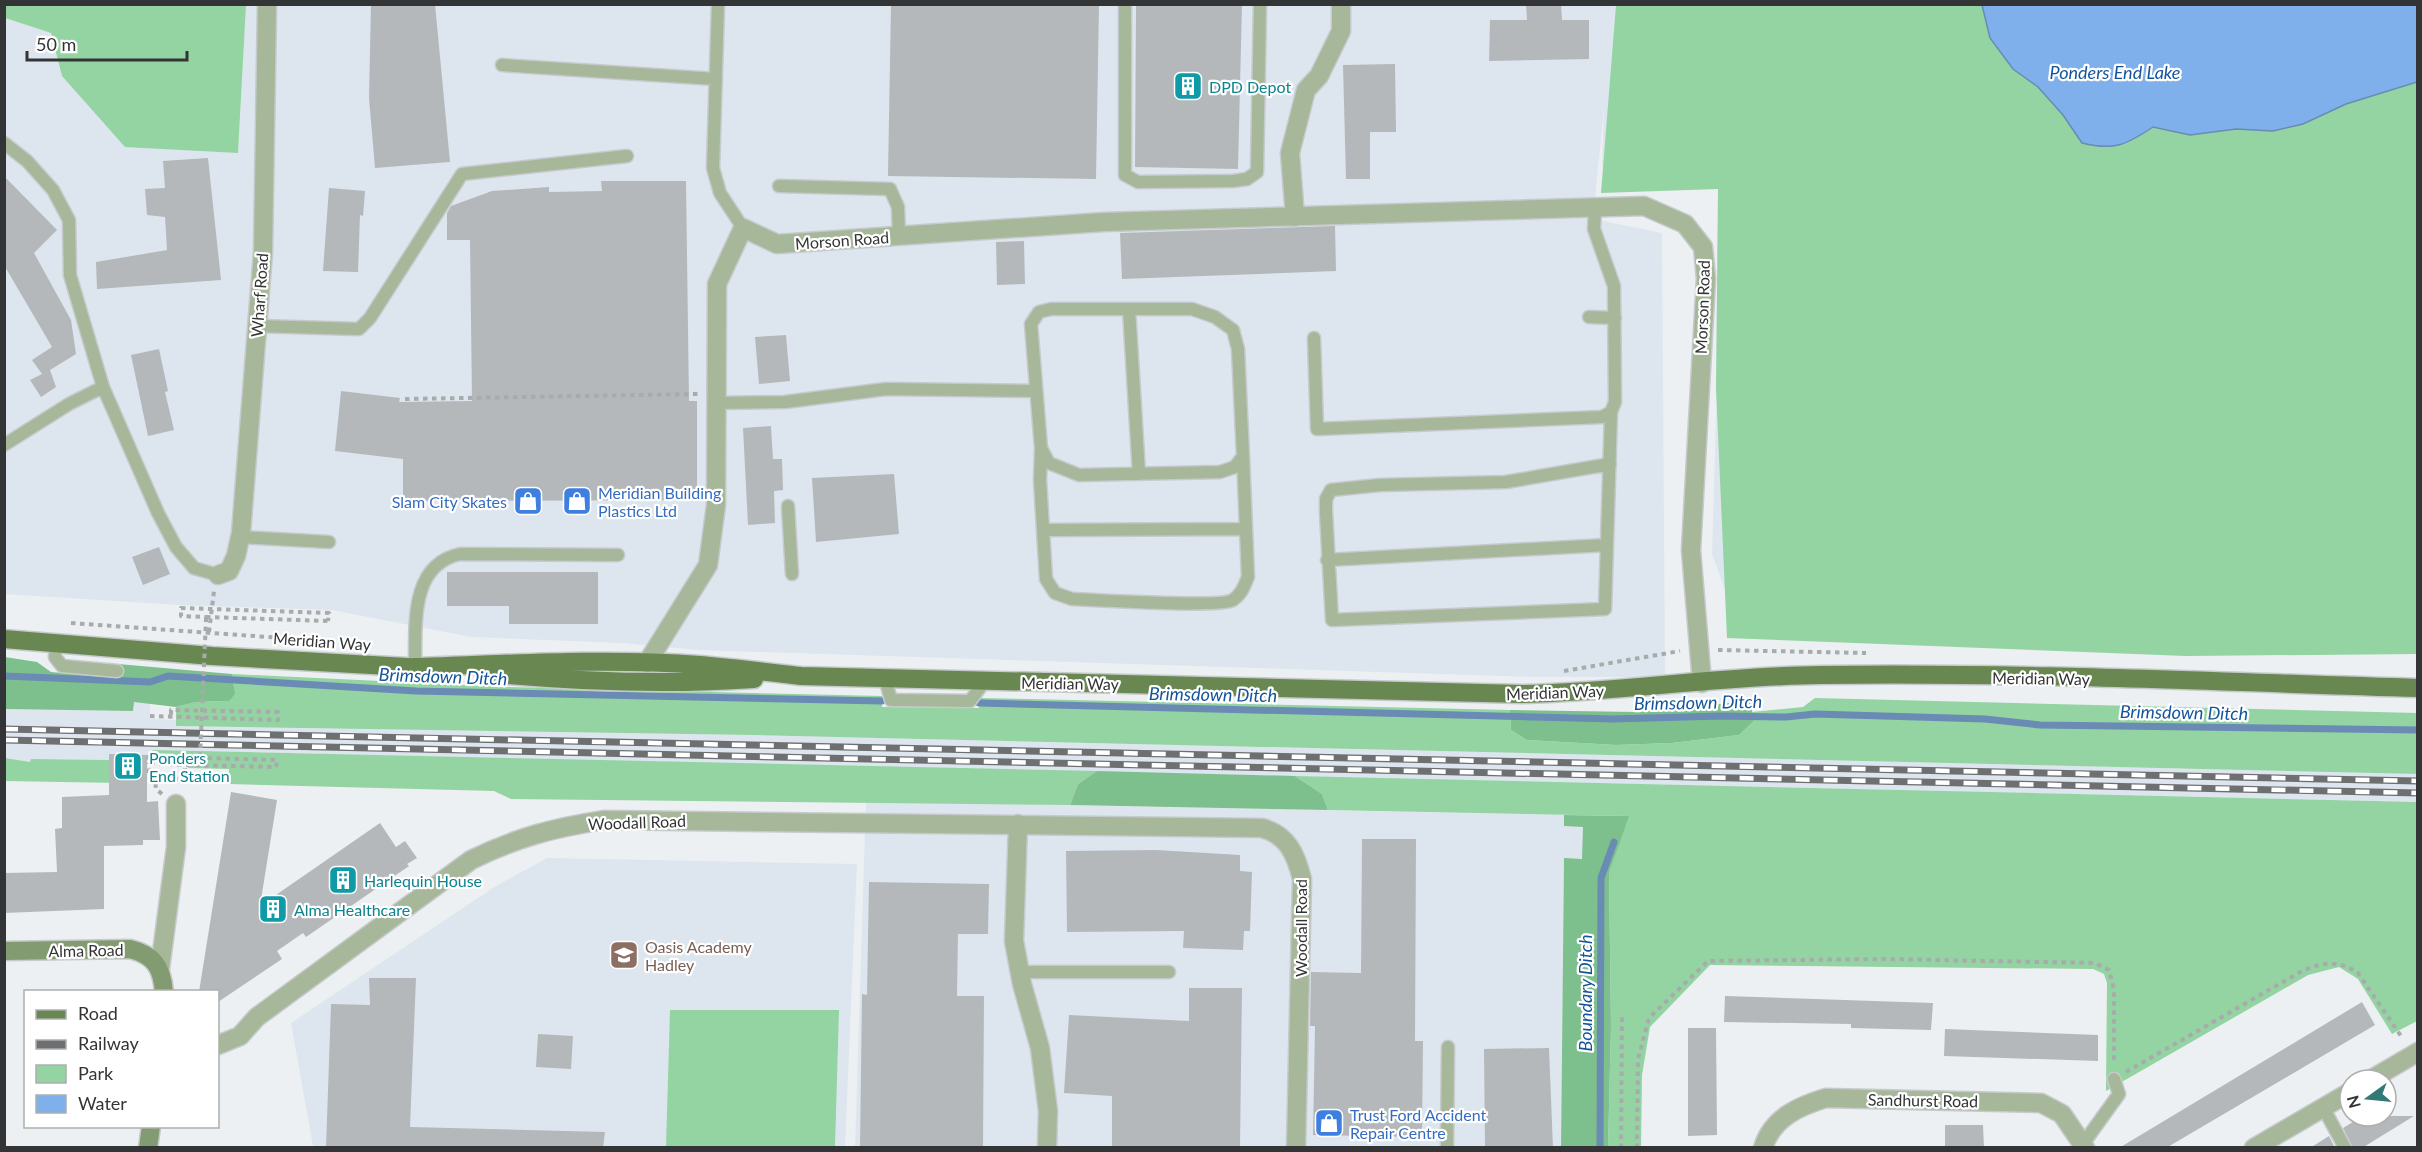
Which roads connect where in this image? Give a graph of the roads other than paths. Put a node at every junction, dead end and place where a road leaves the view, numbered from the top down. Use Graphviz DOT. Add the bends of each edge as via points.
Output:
graph roads {
  1 [pos="267,4"];
  2 [pos="718,4"];
  3 [pos="1125,4"];
  4 [pos="1260,4"];
  5 [pos="1341,4"];
  6 [pos="502,65"];
  7 [pos="716,79"];
  8 [pos="4,143"];
  9 [pos="627,156"];
  10 [pos="779,186"];
  11 [pos="1595,208"];
  12 [pos="1295,217"];
  13 [pos="743,228"];
  14 [pos="899,236"];
  15 [pos="1130,309"];
  16 [pos="1589,317"];
  17 [pos="1615,318"];
  18 [pos="257,326"];
  19 [pos="1314,338"];
  20 [pos="103,387"];
  21 [pos="1035,391"];
  22 [pos="716,403"];
  23 [pos="1611,412"];
  24 [pos="4,445"];
  25 [pos="1041,448"];
  26 [pos="1243,456"];
  27 [pos="1610,464"];
  28 [pos="1139,474"];
  29 [pos="788,506"];
  30 [pos="1246,529"];
  31 [pos="1043,530"];
  32 [pos="240,537"];
  33 [pos="329,542"];
  34 [pos="1607,545"];
  35 [pos="618,555"];
  36 [pos="1327,560"];
  37 [pos="792,574"];
  38 [pos="218,575"];
  39 [pos="4,639"];
  40 [pos="56,643"];
  41 [pos="647,663"];
  42 [pos="415,667"];
  43 [pos="117,671"];
  44 [pos="801,676"];
  45 [pos="1702,682"];
  46 [pos="2418,688"];
  47 [pos="176,804"];
  48 [pos="1018,824"];
  49 [pos="4,951"];
  50 [pos="160,968"];
  51 [pos="1019,972"];
  52 [pos="1169,972"];
  53 [pos="164,990"];
  54 [pos="219,1045"];
  55 [pos="1448,1047"];
  56 [pos="2416,1053"];
  57 [pos="2390,1068"];
  58 [pos="2114,1079"];
  59 [pos="2338,1099"];
  60 [pos="2323,1107"];
  61 [pos="151,1128"];
  62 [pos="2084,1146"];
  63 [pos="148,1148"];
  64 [pos="1047,1148"];
  65 [pos="1296,1148"];
  66 [pos="1447,1148"];
  67 [pos="1763,1148"];
  68 [pos="2254,1148"];
  69 [pos="2345,1148"];
  1 -- 18 [label="street, Wharf Road" via="263,252"];
  2 -- 7 [label="lane"];
  3 -- 4 [label="lane" via="1125,175 1138,182 1180,182 1247,179 1257,171"];
  5 -- 12 [label="street" via="1341,31 1319,76 1306,90 1290,153"];
  6 -- 7 [label="lane"];
  7 -- 13 [label="lane" via="713,168 720,193"];
  8 -- 20 [label="lane" via="53,190 69,220 70,275"];
  9 -- 18 [label="lane" via="462,174 370,318 359,329"];
  10 -- 14 [label="lane" via="890,189 898,207"];
  11 -- 12 [label="street, Morson Road"];
  11 -- 17 [label="lane" via="1594,229 1614,286"];
  11 -- 45 [label="street, Morson Road" via="1644,206 1685,224 1704,247 1706,278 1691,550"];
  12 -- 14 [label="street, Morson Road" via="1104,222"];
  13 -- 14 [label="street, Morson Road" via="777,244"];
  13 -- 22 [label="street" via="717,284"];
  15 -- 21 [label="lane" via="1039,312 1031,324"];
  15 -- 26 [label="lane" via="1192,309 1215,317 1233,330 1238,349"];
  15 -- 28 [label="lane"];
  16 -- 17 [label="lane"];
  17 -- 23 [label="lane" via="1615,402"];
  18 -- 32 [label="street, Wharf Road"];
  19 -- 23 [label="lane" via="1317,429 1602,417"];
  20 -- 24 [label="lane"];
  20 -- 38 [label="lane" via="176,547 194,568"];
  21 -- 22 [label="lane" via="886,389 785,402"];
  21 -- 25 [label="lane"];
  22 -- 41 [label="street" via="716,505 708,565"];
  23 -- 27 [label="lane"];
  25 -- 28 [label="lane" via="1049,463 1079,475"];
  25 -- 31 [label="lane"];
  26 -- 28 [label="lane" via="1235,466 1220,472"];
  26 -- 30 [label="lane"];
  27 -- 34 [label="lane"];
  27 -- 36 [label="lane" via="1506,482 1331,490 1326,499"];
  29 -- 37 [label="lane"];
  30 -- 31 [label="lane"];
  30 -- 31 [label="lane" via="1248,577 1242,591 1232,601 1207,603 1072,599 1055,593 1046,579"];
  32 -- 33 [label="lane"];
  32 -- 38 [label="street, Wharf Road" via="229,571"];
  34 -- 36 [label="lane"];
  34 -- 36 [label="lane" via="1605,609 1332,620"];
  35 -- 42 [label="lane" via="460,554 438,562 425,578 418,597"];
  39 -- 40 [label="main road, Meridian Way"];
  40 -- 42 [label="main road, Meridian Way"];
  40 -- 43 [label="lane" via="55,657 62,666"];
  41 -- 42 [label="main road, Meridian Way"];
  41 -- 44 [label="main road, Meridian Way"];
  42 -- 44 [label="main road, Meridian Way" via="574,681 697,683"];
  44 -- 45 [label="main road, Meridian Way" via="1522,694"];
  45 -- 46 [label="main road, Meridian Way" via="1830,675"];
  47 -- 50 [label="street" via="176,847"];
  48 -- 51 [label="street" via="1014,941"];
  48 -- 54 [label="street, Woodall Road" via="604,820 549,829 508,842 471,860 257,1017 240,1036"];
  48 -- 65 [label="street, Woodall Road" via="1262,828 1285,841 1296,855 1302,879"];
  49 -- 50 [label="street, Alma Road" via="130,949 146,953"];
  50 -- 53 [label="street"];
  51 -- 52 [label="lane"];
  51 -- 64 [label="street" via="1040,1048 1048,1111"];
  55 -- 66 [label="lane"];
  56 -- 57 [label="street"];
  58 -- 62 [label="lane" via="2119,1094"];
  59 -- 60 [label="street"];
  60 -- 68 [label="street"];
  60 -- 69 [label="lane"];
  61 -- 63 [label="street"];
  62 -- 67 [label="street, Sandhurst Road" via="2062,1114 2041,1103 1826,1098 1803,1105 1778,1121"];
}
